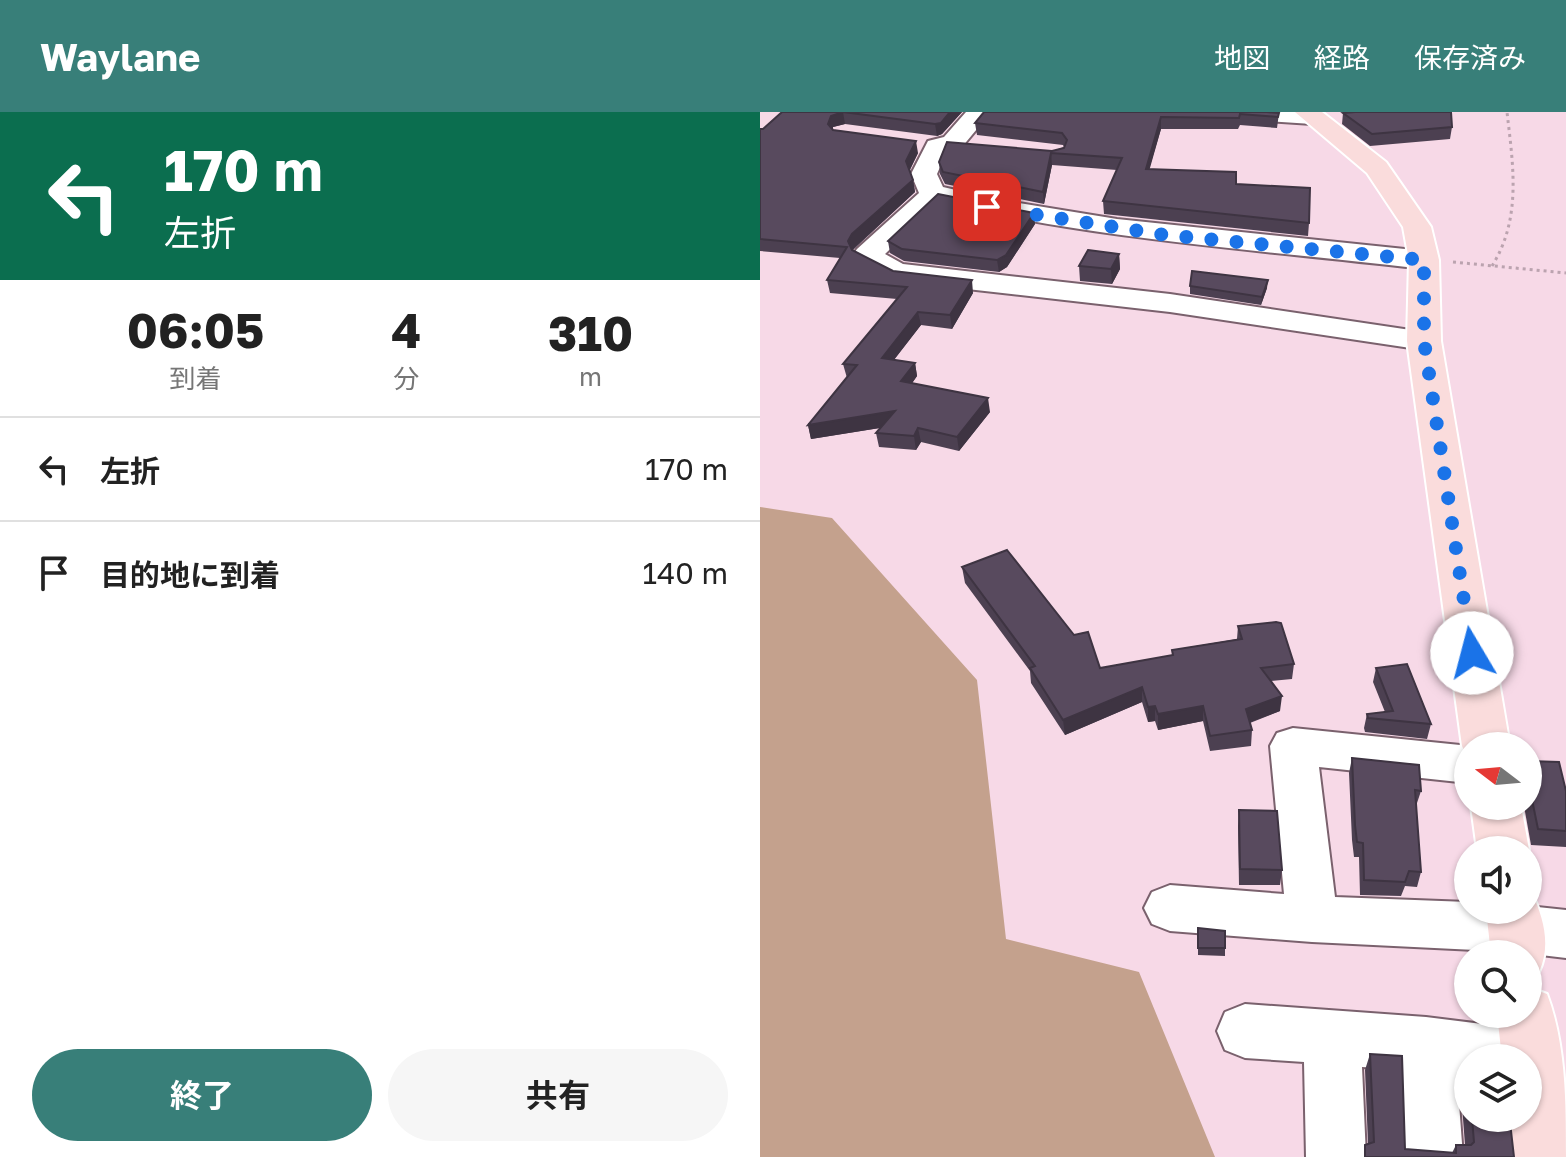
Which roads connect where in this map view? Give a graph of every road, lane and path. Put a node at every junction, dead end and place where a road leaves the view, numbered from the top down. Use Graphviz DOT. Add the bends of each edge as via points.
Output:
graph roads {
  1 [pos="979,112"];
  2 [pos="1236,112"];
  3 [pos="1507,112"];
  4 [pos="1310,114"];
  5 [pos="909,141"];
  6 [pos="945,144"];
  7 [pos="981,145"];
  8 [pos="898,173"];
  9 [pos="929,183"];
  10 [pos="1424,260"];
  11 [pos="1492,266"];
  12 [pos="1566,273"];
  13 [pos="1424,341"];
  14 [pos="1484,732"];
  15 [pos="1454,763"];
  16 [pos="1170,908"];
  17 [pos="1312,919"];
  18 [pos="1529,931"];
  19 [pos="1245,1031"];
  20 [pos="1528,1036"];
  21 [pos="1332,1037"];
  22 [pos="1426,1044"];
  23 [pos="1336,1157"];
  24 [pos="1433,1157"];
  25 [pos="1544,1157"];
  1 -- 6 [label="street"];
  2 -- 4 [label="street"];
  3 -- 11 [label="path" via="1513,150 1510,212 1506,243"];
  4 -- 10 [label="main road" via="1377,168 1417,227"];
  5 -- 6 [label="street"];
  6 -- 7 [label="street"];
  6 -- 9 [label="street"];
  8 -- 9 [label="street"];
  9 -- 10 [label="street" via="987,207 1062,221"];
  9 -- 13 [label="street" via="867,255 896,272 1170,303"];
  10 -- 11 [label="path"];
  10 -- 13 [label="main road"];
  11 -- 12 [label="path"];
  13 -- 14 [label="main road"];
  15 -- 17 [label="street" via="1293,746"];
  16 -- 17 [label="street"];
  17 -- 18 [label="street"];
  19 -- 21 [label="street"];
  20 -- 22 [label="street"];
  20 -- 25 [label="main road"];
  21 -- 22 [label="street"];
  21 -- 23 [label="street"];
  22 -- 24 [label="street"];
}
